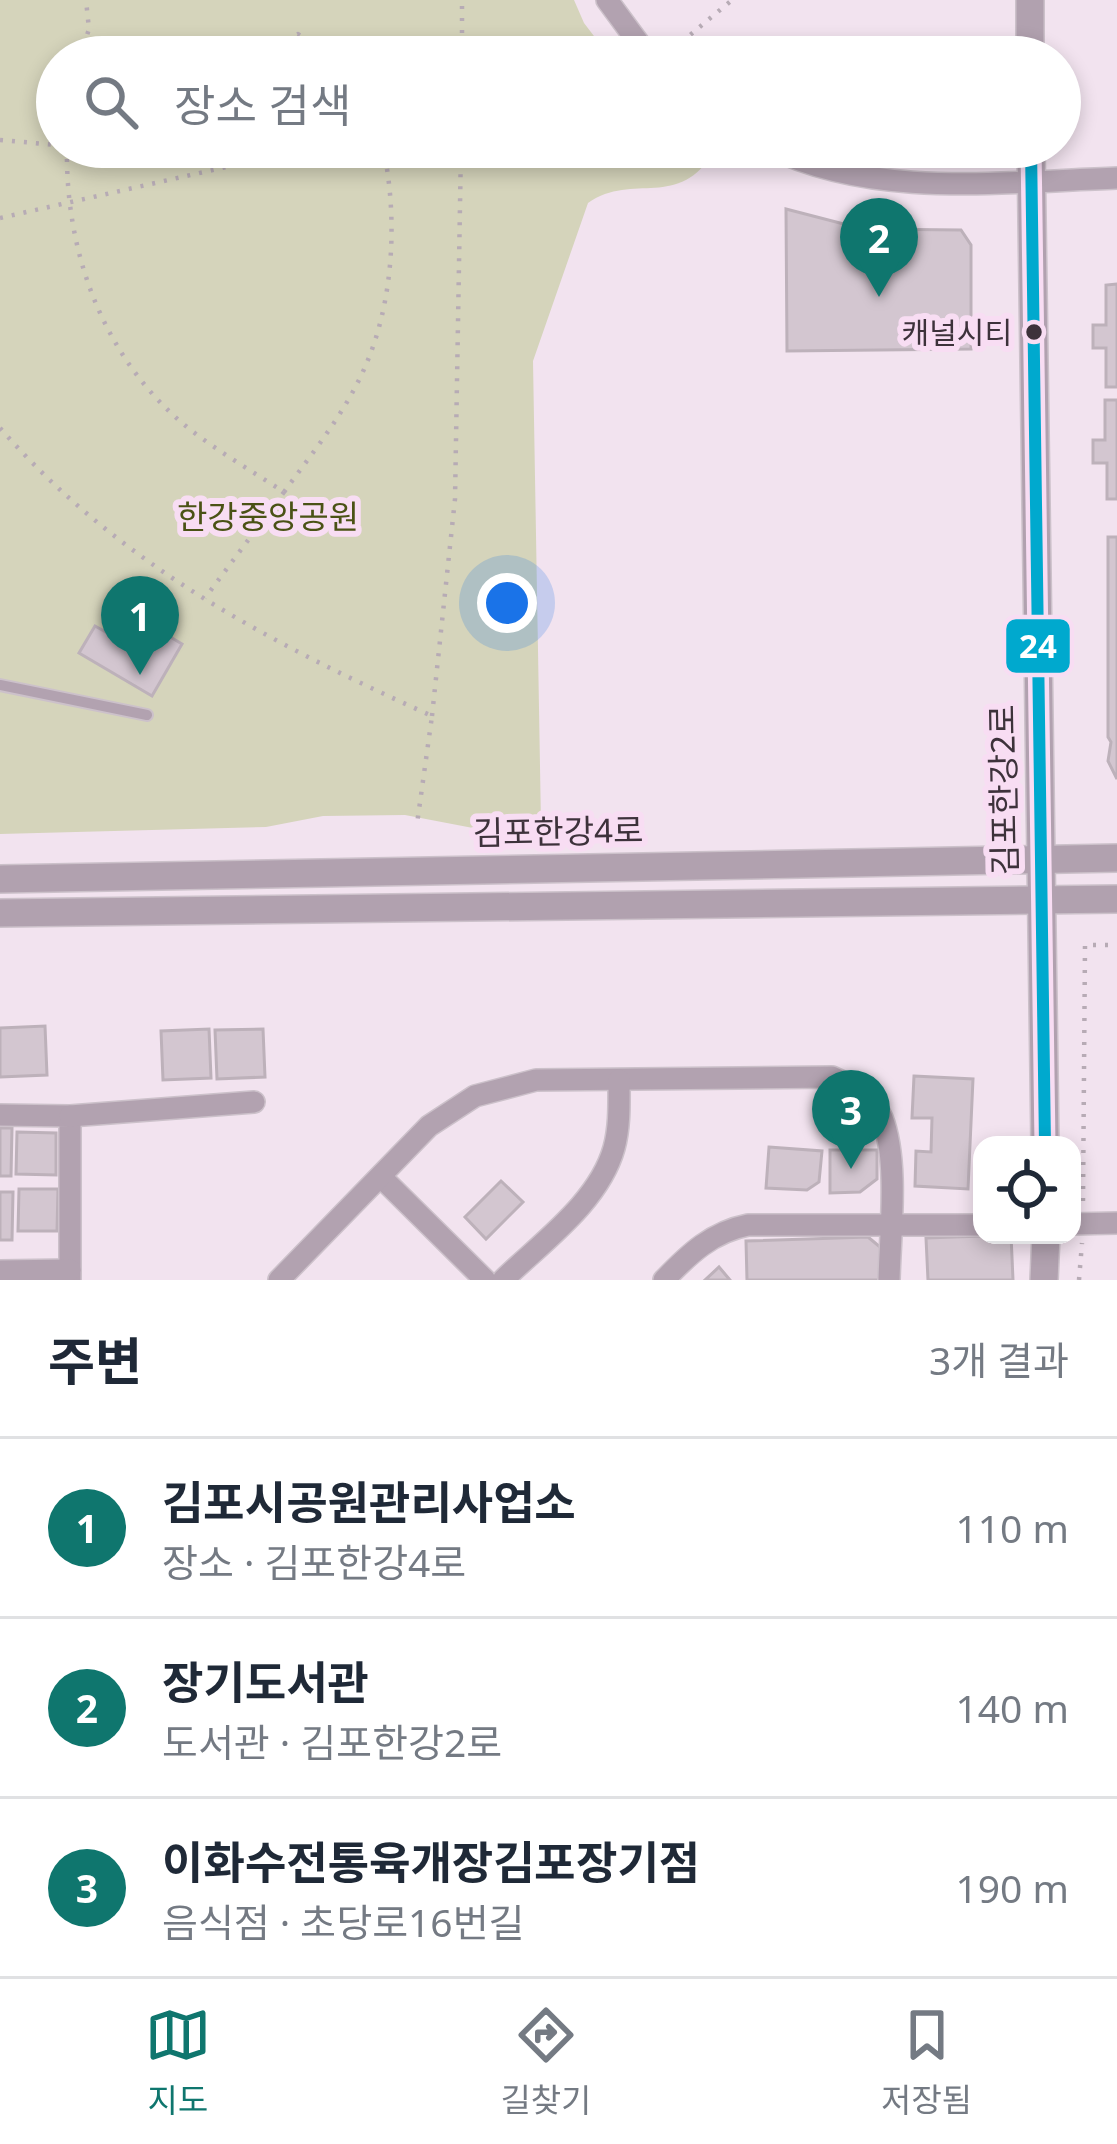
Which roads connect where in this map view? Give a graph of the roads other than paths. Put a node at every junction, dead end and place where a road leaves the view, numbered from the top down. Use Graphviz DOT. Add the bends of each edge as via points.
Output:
graph roads {
  1 [pos="607,0"];
  2 [pos="1030,0"];
  3 [pos="634,36"];
  4 [pos="1030,36"];
  5 [pos="820,168"];
  6 [pos="1031,168"];
  7 [pos="1117,178"];
  8 [pos="1031,181"];
  9 [pos="0,685"];
  10 [pos="147,715"];
  11 [pos="1117,858"];
  12 [pos="1040,859"];
  13 [pos="0,879"];
  14 [pos="1117,899"];
  15 [pos="1040,901"];
  16 [pos="0,913"];
  17 [pos="619,1080"];
  18 [pos="254,1102"];
  19 [pos="0,1115"];
  20 [pos="70,1116"];
  21 [pos="1045,1136"];
  22 [pos="381,1177"];
  23 [pos="1081,1223"];
  24 [pos="1117,1223"];
  25 [pos="890,1225"];
  26 [pos="973,1225"];
  27 [pos="1046,1244"];
  28 [pos="0,1270"];
  29 [pos="70,1275"];
  30 [pos="279,1280"];
  31 [pos="485,1280"];
  32 [pos="503,1280"];
  33 [pos="664,1280"];
  34 [pos="889,1280"];
  35 [pos="1044,1280"];
  1 -- 3 [label="street"];
  2 -- 4 [label="street"];
  5 -- 8 [label="street" via="874,179"];
  6 -- 8 [label="street, 김포한강2로"];
  7 -- 8 [label="street"];
  8 -- 12 [label="street, 김포한강2로"];
  9 -- 10 [label="lane"];
  11 -- 12 [label="street, 김포한강4로"];
  12 -- 13 [label="street, 김포한강4로"];
  12 -- 15 [label="street, 김포한강2로"];
  14 -- 15 [label="street"];
  15 -- 16 [label="street"];
  15 -- 21 [label="street, 김포한강2로"];
  17 -- 22 [label="street" via="536,1080 475,1096 429,1126"];
  17 -- 25 [label="street" via="832,1078 851,1086 882,1116"];
  17 -- 32 [label="street" via="619,1120 605,1170"];
  18 -- 20 [label="street"];
  19 -- 20 [label="street"];
  20 -- 29 [label="street"];
  22 -- 30 [label="street"];
  22 -- 31 [label="street"];
  23 -- 24 [label="street"];
  25 -- 26 [label="street"];
  25 -- 33 [label="street" via="724,1229"];
  25 -- 34 [label="street"];
  27 -- 35 [label="street"];
  28 -- 29 [label="street"];
}
